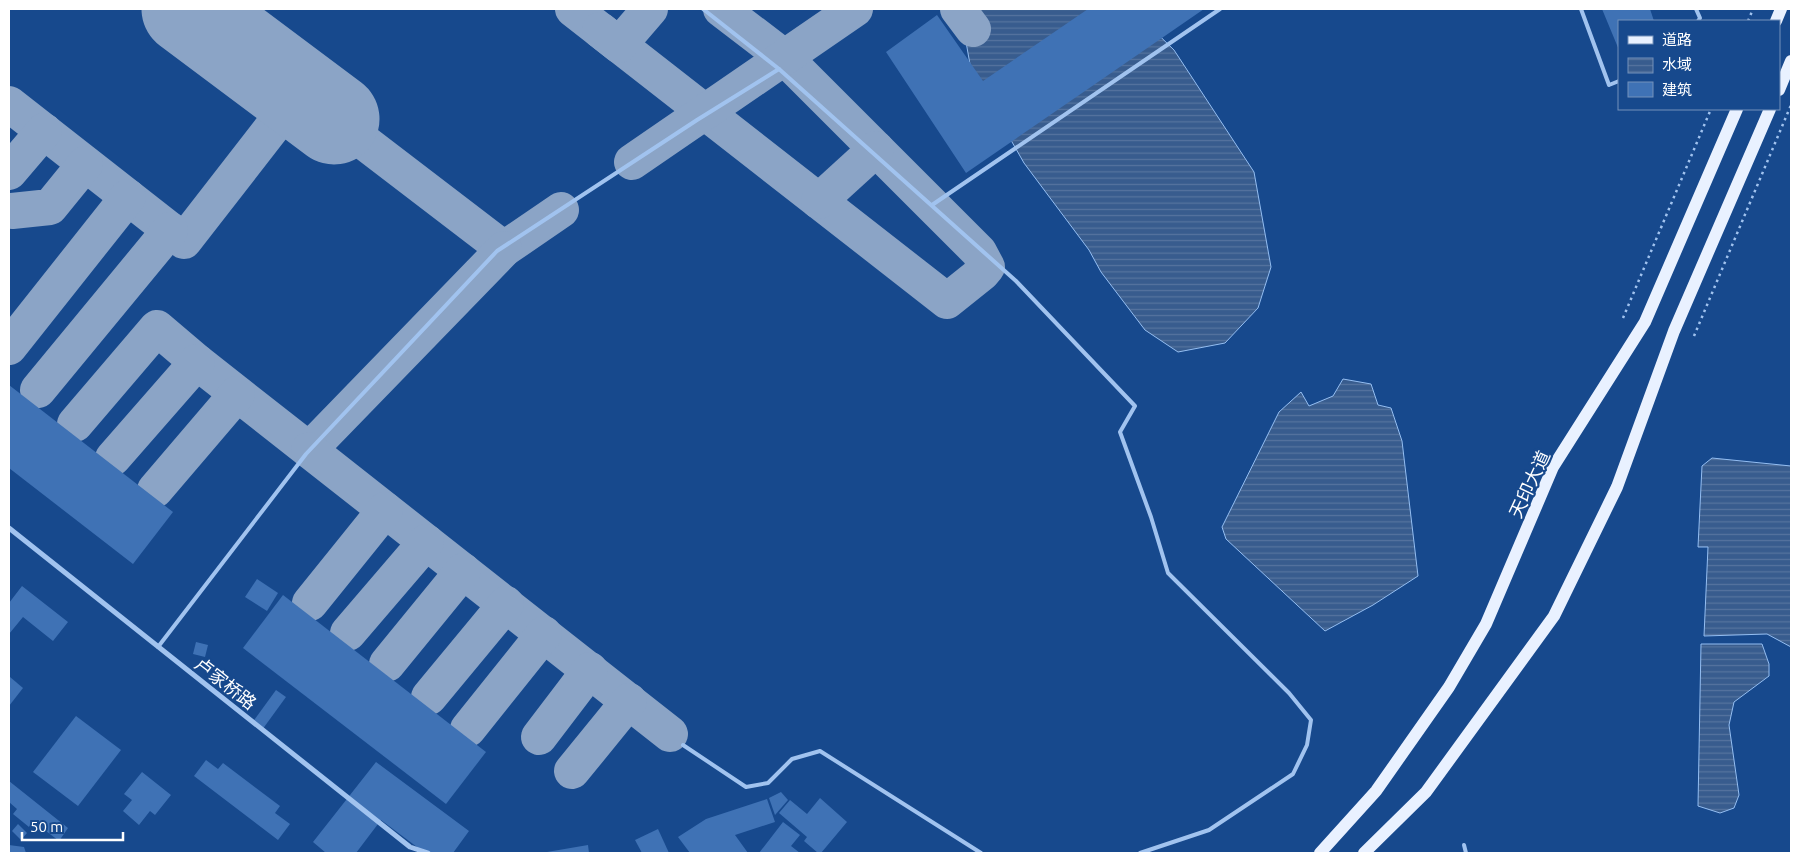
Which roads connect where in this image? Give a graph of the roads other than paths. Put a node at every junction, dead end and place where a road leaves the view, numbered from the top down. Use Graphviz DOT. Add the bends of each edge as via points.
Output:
graph roads {
  1 [pos="703,9"];
  2 [pos="1220,9"];
  3 [pos="1581,9"];
  4 [pos="1791,61"];
  5 [pos="779,69"];
  6 [pos="1618,81"];
  7 [pos="1780,88"];
  8 [pos="1737,110"];
  9 [pos="1770,110"];
  10 [pos="932,204"];
  11 [pos="9,528"];
  12 [pos="158,647"];
  13 [pos="683,745"];
  14 [pos="1464,845"];
  15 [pos="428,853"];
  16 [pos="981,853"];
  17 [pos="1140,853"];
  18 [pos="1320,853"];
  19 [pos="1364,853"];
  20 [pos="1466,853"];
  1 -- 5 [label="lane"];
  2 -- 10 [label="lane"];
  3 -- 6 [label="lane" via="1609,85"];
  4 -- 7 [label="main road"];
  5 -- 10 [label="lane"];
  5 -- 12 [label="lane" via="497,251 306,454"];
  8 -- 18 [label="main road, 天印大道" via="1645,322 1553,467 1486,624 1449,687 1376,791"];
  9 -- 19 [label="main road" via="1674,331 1617,487 1554,616 1426,792"];
  10 -- 17 [label="lane" via="1016,281 1135,406 1120,432 1168,573 1289,694 1310,720 1307,745 1293,774 1209,830"];
  11 -- 12 [label="street, 卢家桥路"];
  12 -- 15 [label="street, 卢家桥路" via="410,847"];
  13 -- 16 [label="lane" via="746,787 768,783 792,759 820,751"];
  14 -- 20 [label="lane"];
}
